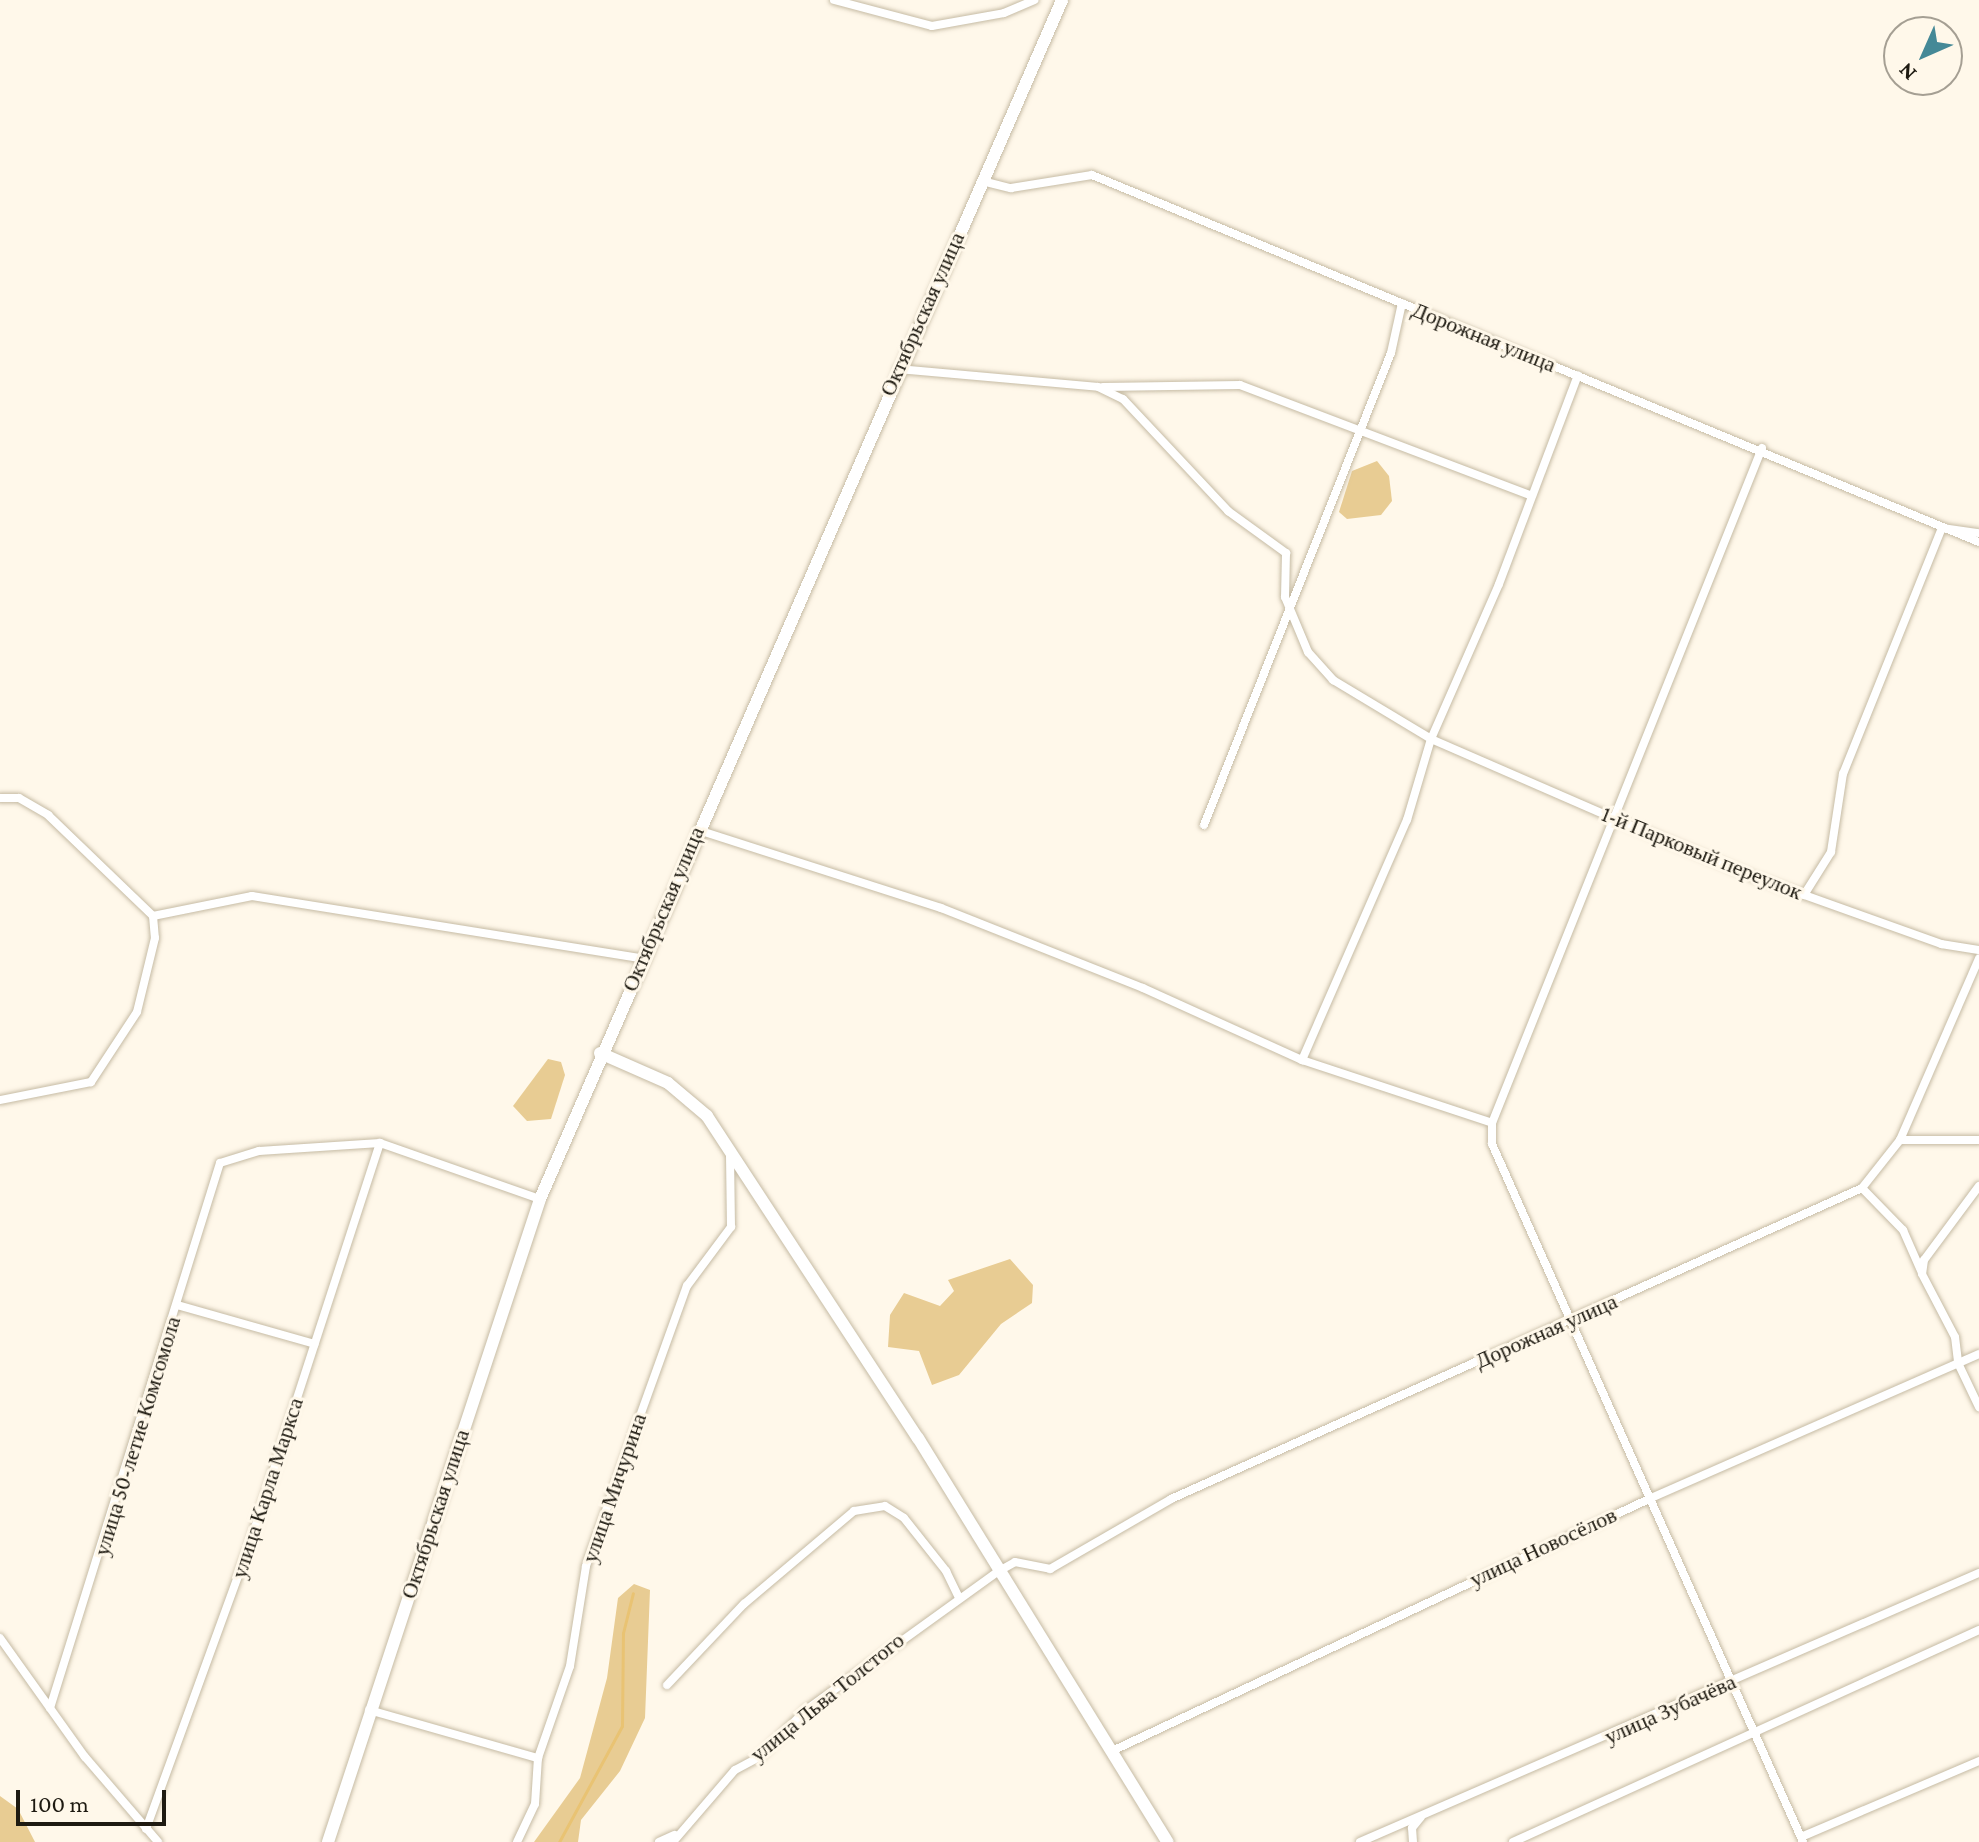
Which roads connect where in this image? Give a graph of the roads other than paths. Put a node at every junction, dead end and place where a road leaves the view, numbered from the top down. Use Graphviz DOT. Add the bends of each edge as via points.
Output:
graph roads {
  1 [pos="834,0"];
  2 [pos="1034,0"];
  3 [pos="1062,0"];
  4 [pos="982,181"];
  5 [pos="1402,303"];
  6 [pos="897,369"];
  7 [pos="1578,375"];
  8 [pos="1098,387"];
  9 [pos="1359,431"];
  10 [pos="1762,448"];
  11 [pos="1532,496"];
  12 [pos="1942,528"];
  13 [pos="1979,533"];
  14 [pos="1979,542"];
  15 [pos="1288,606"];
  16 [pos="1431,739"];
  17 [pos="0,798"];
  18 [pos="1615,819"];
  19 [pos="1204,825"];
  20 [pos="697,830"];
  21 [pos="1804,895"];
  22 [pos="153,916"];
  23 [pos="1979,950"];
  24 [pos="641,958"];
  25 [pos="1979,958"];
  26 [pos="600,1053"];
  27 [pos="1302,1060"];
  28 [pos="0,1100"];
  29 [pos="1492,1123"];
  30 [pos="1900,1140"];
  31 [pos="1979,1140"];
  32 [pos="380,1143"];
  33 [pos="729,1147"];
  34 [pos="1979,1186"];
  35 [pos="1862,1188"];
  36 [pos="540,1199"];
  37 [pos="1922,1274"];
  38 [pos="177,1305"];
  39 [pos="1571,1320"];
  40 [pos="315,1344"];
  41 [pos="1979,1354"];
  42 [pos="1958,1363"];
  43 [pos="1979,1407"];
  44 [pos="1651,1498"];
  45 [pos="999,1571"];
  46 [pos="1979,1573"];
  47 [pos="958,1596"];
  48 [pos="1979,1630"];
  49 [pos="0,1638"];
  50 [pos="1732,1681"];
  51 [pos="667,1685"];
  52 [pos="50,1708"];
  53 [pos="369,1710"];
  54 [pos="1754,1735"];
  55 [pos="1112,1751"];
  56 [pos="538,1758"];
  57 [pos="1979,1761"];
  58 [pos="1421,1816"];
  59 [pos="146,1829"];
  60 [pos="673,1839"];
  61 [pos="1802,1840"];
  62 [pos="158,1842"];
  63 [pos="328,1842"];
  64 [pos="517,1842"];
  65 [pos="659,1842"];
  66 [pos="1168,1842"];
  67 [pos="1360,1842"];
  68 [pos="1413,1842"];
  69 [pos="1513,1842"];
  1 -- 2 [label="street" via="932,26 1004,13"];
  3 -- 4 [label="street, Октябрьская улица"];
  4 -- 5 [label="street, Дорожная улица" via="1011,188 1092,175"];
  4 -- 6 [label="street, Октябрьская улица"];
  5 -- 7 [label="street, Дорожная улица"];
  5 -- 9 [label="street" via="1391,353"];
  6 -- 8 [label="street"];
  6 -- 20 [label="street, Октябрьская улица"];
  7 -- 10 [label="street, Дорожная улица"];
  7 -- 11 [label="street"];
  8 -- 9 [label="street" via="1240,385"];
  8 -- 15 [label="street" via="1143,415 1228,511 1286,553"];
  9 -- 11 [label="street"];
  9 -- 15 [label="street"];
  10 -- 12 [label="street, Дорожная улица"];
  10 -- 18 [label="street"];
  11 -- 16 [label="street"];
  12 -- 13 [label="street"];
  12 -- 14 [label="street, Дорожная улица"];
  12 -- 21 [label="street" via="1843,774 1831,852"];
  15 -- 16 [label="street, 1-й Парковый переулок" via="1308,652 1333,680"];
  15 -- 19 [label="street"];
  16 -- 18 [label="street, 1-й Парковый переулок"];
  16 -- 27 [label="street" via="1407,820"];
  17 -- 22 [label="street" via="19,798 48,815"];
  18 -- 21 [label="street, 1-й Парковый переулок"];
  18 -- 29 [label="street"];
  20 -- 24 [label="street, Октябрьская улица"];
  20 -- 27 [label="street" via="839,873 885,895 941,908 1143,988"];
  21 -- 23 [label="street, 1-й Парковый переулок" via="1941,944"];
  22 -- 24 [label="street" via="252,896"];
  22 -- 28 [label="street" via="150,976 137,1012 91,1082"];
  24 -- 26 [label="street, Октябрьская улица"];
  25 -- 30 [label="street, Дорожная улица"];
  26 -- 33 [label="street" via="686,1095"];
  26 -- 36 [label="street, Октябрьская улица"];
  27 -- 29 [label="street"];
  29 -- 39 [label="street" via="1497,1161"];
  30 -- 31 [label="street"];
  30 -- 35 [label="street, Дорожная улица"];
  32 -- 36 [label="street"];
  32 -- 38 [label="street, улица 50-летие Комсомола" via="259,1151 220,1163"];
  32 -- 40 [label="street, улица Карла Маркса"];
  33 -- 45 [label="street"];
  33 -- 56 [label="street, улица Мичурина" via="731,1227 687,1286 645,1400 586,1566 570,1666"];
  34 -- 37 [label="street" via="1924,1260"];
  35 -- 37 [label="street" via="1903,1230"];
  35 -- 39 [label="street, Дорожная улица"];
  36 -- 53 [label="street, Октябрьская улица"];
  37 -- 42 [label="street" via="1955,1337"];
  38 -- 40 [label="street"];
  38 -- 52 [label="street, улица 50-летие Комсомола"];
  39 -- 44 [label="street"];
  39 -- 45 [label="street, Дорожная улица" via="1171,1499 1050,1569 1015,1562"];
  40 -- 59 [label="street, улица Карла Маркса"];
  41 -- 42 [label="street, улица Новосёлов"];
  42 -- 43 [label="street"];
  42 -- 44 [label="street, улица Новосёлов"];
  44 -- 50 [label="street"];
  44 -- 55 [label="street, улица Новосёлов"];
  45 -- 47 [label="street, улица Льва Толстого"];
  45 -- 55 [label="street"];
  46 -- 50 [label="street, улица Зубачёва"];
  47 -- 51 [label="street" via="946,1571 904,1518 885,1506 854,1511 744,1604"];
  47 -- 60 [label="street, улица Льва Толстого" via="735,1770"];
  48 -- 54 [label="street"];
  49 -- 52 [label="street"];
  50 -- 54 [label="street"];
  50 -- 58 [label="street, улица Зубачёва"];
  52 -- 59 [label="street"];
  53 -- 56 [label="street"];
  53 -- 63 [label="street, Октябрьская улица"];
  54 -- 61 [label="street"];
  54 -- 69 [label="street"];
  55 -- 66 [label="street"];
  56 -- 64 [label="street, улица Мичурина" via="535,1804"];
  57 -- 61 [label="street"];
  58 -- 67 [label="street, улица Зубачёва"];
  58 -- 68 [label="street" via="1412,1828"];
  59 -- 62 [label="street"];
  60 -- 65 [label="street"];
}
